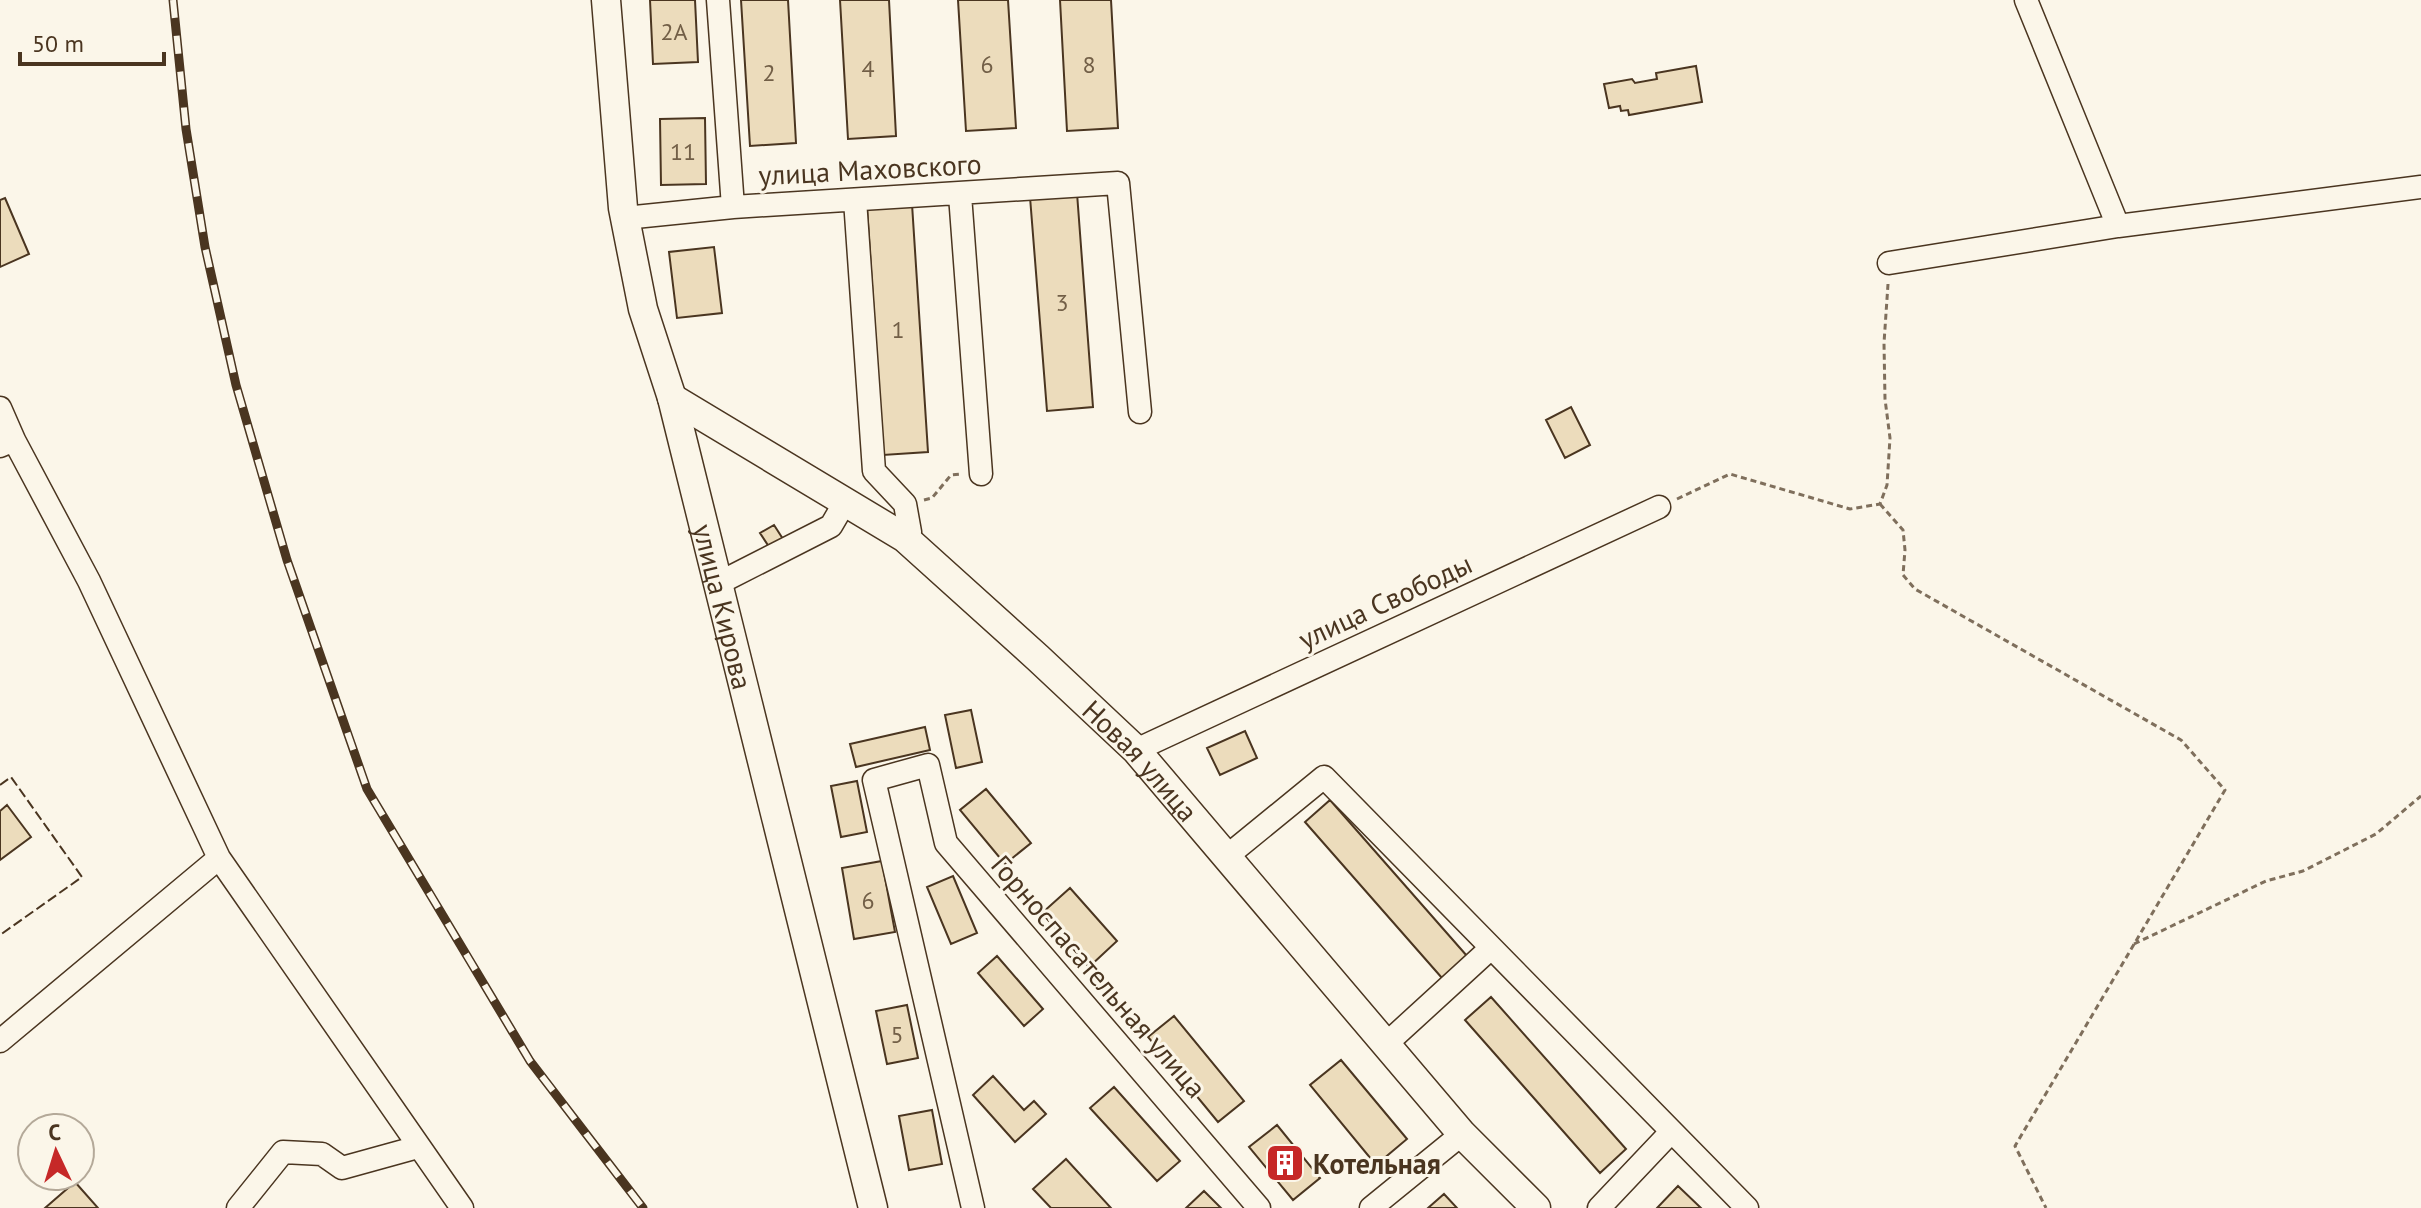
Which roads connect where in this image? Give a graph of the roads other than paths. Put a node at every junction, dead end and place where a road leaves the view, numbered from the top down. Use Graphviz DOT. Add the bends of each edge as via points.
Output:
graph roads {
  1 [pos="606,0"];
  2 [pos="718,0"];
  3 [pos="2026,0"];
  4 [pos="2421,187"];
  5 [pos="960,195"];
  6 [pos="855,200"];
  7 [pos="733,207"];
  8 [pos="625,218"];
  9 [pos="2118,226"];
  10 [pos="1889,263"];
  11 [pos="672,398"];
  12 [pos="0,408"];
  13 [pos="1140,412"];
  14 [pos="7,443"];
  15 [pos="981,474"];
  16 [pos="845,502"];
  17 [pos="1659,507"];
  18 [pos="905,538"];
  19 [pos="717,584"];
  20 [pos="1136,750"];
  21 [pos="1226,857"];
  22 [pos="219,858"];
  23 [pos="1491,948"];
  24 [pos="0,1041"];
  25 [pos="1385,1045"];
  26 [pos="1671,1132"];
  27 [pos="1462,1134"];
  28 [pos="418,1147"];
  29 [pos="238,1208"];
  30 [pos="462,1208"];
  31 [pos="873,1208"];
  32 [pos="973,1208"];
  33 [pos="1259,1208"];
  34 [pos="1371,1208"];
  35 [pos="1536,1208"];
  36 [pos="1599,1208"];
  37 [pos="1747,1208"];
  1 -- 8 [label="main road, улица Кирова"];
  2 -- 7 [label="street"];
  3 -- 9 [label="street"];
  4 -- 9 [label="street"];
  5 -- 6 [label="street, улица Маховского"];
  5 -- 13 [label="street, улица Маховского" via="1118,183"];
  5 -- 15 [label="street"];
  6 -- 7 [label="street, улица Маховского"];
  6 -- 18 [label="street" via="874,471 905,504 910,532"];
  7 -- 8 [label="street, улица Маховского"];
  8 -- 11 [label="main road, улица Кирова" via="643,309"];
  9 -- 10 [label="street"];
  11 -- 16 [label="main road, Новая улица"];
  11 -- 19 [label="main road, улица Кирова"];
  12 -- 14 [label="street"];
  14 -- 22 [label="street" via="89,581"];
  16 -- 18 [label="main road, Новая улица"];
  16 -- 19 [label="street" via="831,526"];
  17 -- 20 [label="street, улица Свободы"];
  18 -- 20 [label="main road, Новая улица"];
  19 -- 31 [label="main road, улица Кирова"];
  20 -- 21 [label="main road, Новая улица"];
  21 -- 23 [label="street" via="1324,777"];
  21 -- 25 [label="main road, Новая улица"];
  22 -- 24 [label="street"];
  22 -- 28 [label="street"];
  23 -- 25 [label="street"];
  23 -- 26 [label="street"];
  25 -- 27 [label="main road, Новая улица"];
  26 -- 36 [label="street"];
  26 -- 37 [label="street"];
  27 -- 34 [label="street"];
  27 -- 35 [label="main road, Новая улица"];
  28 -- 29 [label="street" via="342,1168 322,1154 283,1152"];
  28 -- 30 [label="street"];
  32 -- 33 [label="street, Горноспасательная улица" via="874,780 928,765 946,843"];
}
